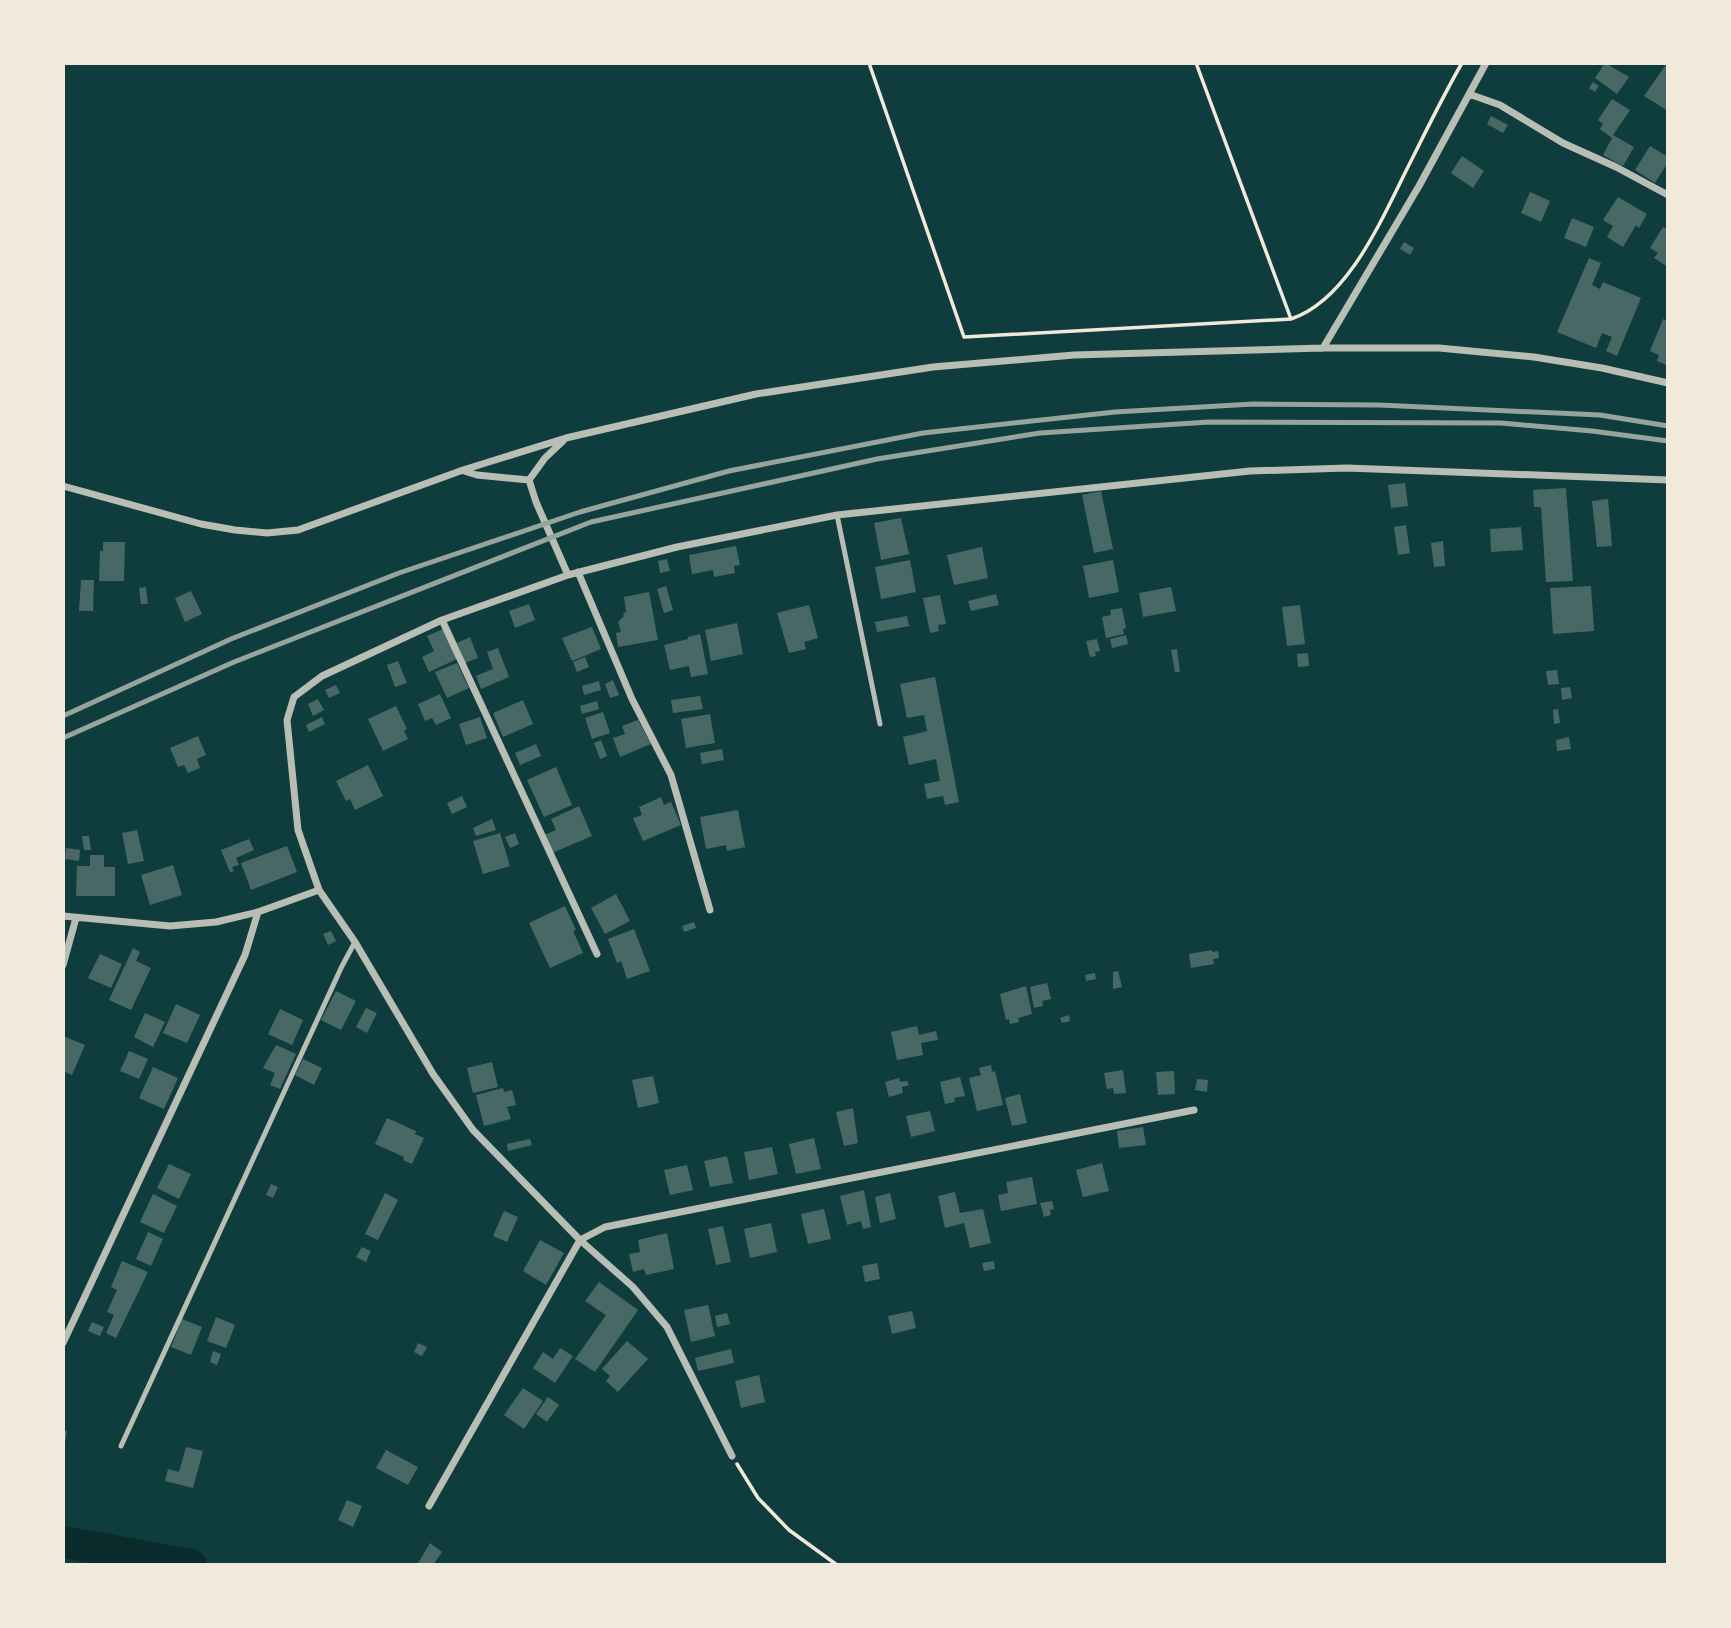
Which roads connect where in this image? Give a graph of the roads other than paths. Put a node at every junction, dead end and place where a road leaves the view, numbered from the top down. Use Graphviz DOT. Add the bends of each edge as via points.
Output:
graph roads {
  1 [pos="1486,63"];
  2 [pos="1469,94"];
  3 [pos="1668,195"];
  4 [pos="1323,348"];
  5 [pos="1668,383"];
  6 [pos="566,438"];
  7 [pos="463,470"];
  8 [pos="529,480"];
  9 [pos="1668,480"];
  10 [pos="63,486"];
  11 [pos="837,515"];
  12 [pos="578,572"];
  13 [pos="568,575"];
  14 [pos="442,620"];
  15 [pos="880,724"];
  16 [pos="319,890"];
  17 [pos="710,910"];
  18 [pos="258,912"];
  19 [pos="63,916"];
  20 [pos="76,919"];
  21 [pos="355,942"];
  22 [pos="597,954"];
  23 [pos="63,965"];
  24 [pos="1194,1110"];
  25 [pos="580,1240"];
  26 [pos="63,1343"];
  27 [pos="121,1446"];
  28 [pos="732,1456"];
  29 [pos="429,1506"];
  1 -- 2 [label="street"];
  2 -- 3 [label="street" via="1500,105 1563,143"];
  2 -- 4 [label="street"];
  4 -- 5 [label="street" via="1438,348 1534,357"];
  4 -- 6 [label="street" via="1074,355 933,367 756,394"];
  6 -- 7 [label="street"];
  6 -- 8 [label="street"];
  7 -- 8 [label="street"];
  7 -- 10 [label="street" via="298,530 267,533 201,524"];
  8 -- 13 [label="street"];
  9 -- 11 [label="street" via="1347,467 1250,471"];
  11 -- 12 [label="street"];
  11 -- 15 [label="lane"];
  12 -- 13 [label="street"];
  12 -- 17 [label="street" via="632,699 671,775"];
  13 -- 14 [label="street"];
  14 -- 16 [label="street" via="322,676 294,697 287,720 298,830"];
  14 -- 22 [label="street"];
  16 -- 18 [label="street"];
  16 -- 21 [label="street"];
  18 -- 20 [label="street" via="170,926"];
  18 -- 26 [label="street" via="245,955"];
  19 -- 20 [label="street"];
  20 -- 23 [label="street"];
  21 -- 25 [label="street" via="433,1074 473,1130"];
  21 -- 27 [label="lane"];
  24 -- 25 [label="street" via="605,1227"];
  25 -- 28 [label="street" via="633,1287 667,1327"];
  25 -- 29 [label="street"];
}
